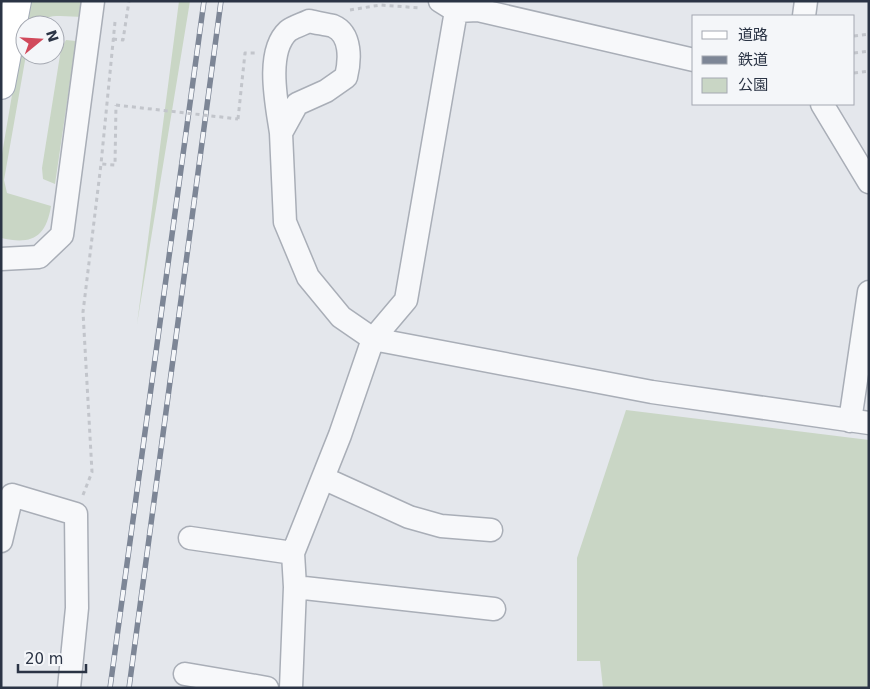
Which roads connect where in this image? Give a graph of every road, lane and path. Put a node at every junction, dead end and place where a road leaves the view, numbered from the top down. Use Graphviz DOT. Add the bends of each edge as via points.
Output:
graph roads {
  1 [pos="17,1"];
  2 [pos="92,1"];
  3 [pos="129,1"];
  4 [pos="806,1"];
  5 [pos="448,6"];
  6 [pos="804,15"];
  7 [pos="115,20"];
  8 [pos="335,27"];
  9 [pos="869,34"];
  10 [pos="855,36"];
  11 [pos="113,39"];
  12 [pos="869,51"];
  13 [pos="275,53"];
  14 [pos="855,53"];
  15 [pos="692,60"];
  16 [pos="869,71"];
  17 [pos="855,73"];
  18 [pos="1,85"];
  19 [pos="823,105"];
  20 [pos="281,133"];
  21 [pos="101,164"];
  22 [pos="869,182"];
  23 [pos="1,259"];
  24 [pos="869,292"];
  25 [pos="866,328"];
  26 [pos="373,339"];
  27 [pos="859,422"];
  28 [pos="322,478"];
  29 [pos="76,514"];
  30 [pos="491,530"];
  31 [pos="190,538"];
  32 [pos="1,541"];
  33 [pos="293,553"];
  34 [pos="295,587"];
  35 [pos="494,609"];
  36 [pos="184,674"];
  37 [pos="69,688"];
  38 [pos="267,688"];
  39 [pos="290,688"];
  1 -- 18 [label="main road"];
  2 -- 23 [label="street" via="62,235 39,258"];
  3 -- 11 [label="path" via="123,40"];
  4 -- 6 [label="street"];
  5 -- 8 [label="path" via="380,4 350,10"];
  5 -- 15 [label="street" via="478,10"];
  5 -- 26 [label="street" via="406,300"];
  7 -- 11 [label="path"];
  8 -- 13 [label="street" via="309,21 288,31"];
  8 -- 20 [label="street" via="346,40 350,62 346,77 326,91 297,104"];
  9 -- 10 [label="path"];
  11 -- 21 [label="path"];
  12 -- 14 [label="path"];
  13 -- 20 [label="street"];
  13 -- 21 [label="path, bridge" via="245,53 238,119 116,105 115,165"];
  16 -- 17 [label="path"];
  19 -- 22 [label="street"];
  20 -- 26 [label="street" via="285,222 308,277 341,317"];
  21 -- 29 [label="path" via="83,312 92,472"];
  24 -- 25 [label="street"];
  25 -- 27 [label="street"];
  26 -- 27 [label="street" via="652,392"];
  26 -- 28 [label="street"];
  28 -- 30 [label="street" via="409,517 441,526"];
  28 -- 33 [label="street"];
  29 -- 32 [label="street" via="12,495"];
  29 -- 37 [label="street" via="77,608"];
  31 -- 33 [label="street"];
  33 -- 34 [label="street"];
  34 -- 35 [label="street"];
  34 -- 39 [label="street"];
  36 -- 38 [label="street"];
}
